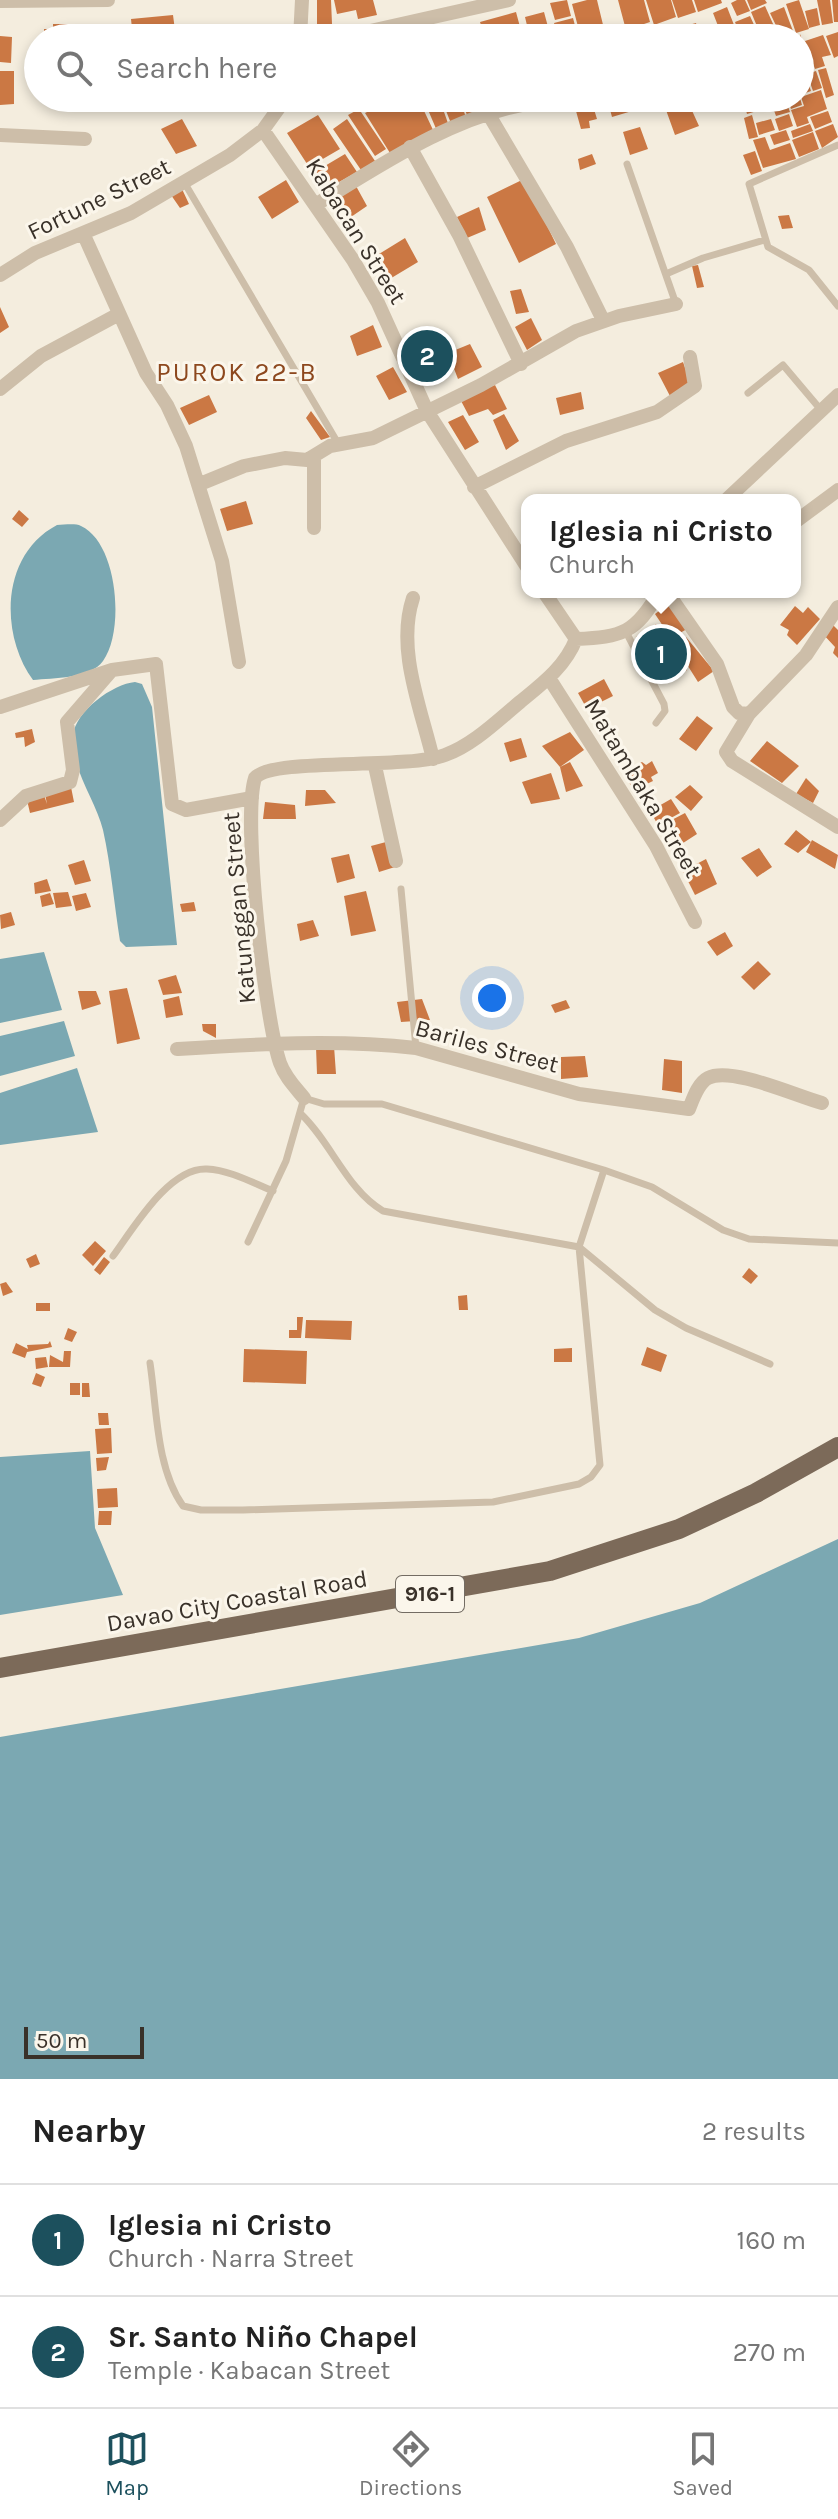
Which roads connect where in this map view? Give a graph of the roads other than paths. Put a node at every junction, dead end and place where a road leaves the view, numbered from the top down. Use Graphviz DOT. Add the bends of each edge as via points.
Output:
graph roads {
  1 [pos="108,0"];
  2 [pos="302,0"];
  3 [pos="509,0"];
  4 [pos="0,1"];
  5 [pos="301,24"];
  6 [pos="402,24"];
  7 [pos="276,112"];
  8 [pos="500,112"];
  9 [pos="489,115"];
  10 [pos="263,130"];
  11 [pos="0,135"];
  12 [pos="85,139"];
  13 [pos="838,145"];
  14 [pos="410,147"];
  15 [pos="627,164"];
  16 [pos="184,182"];
  17 [pos="317,204"];
  18 [pos="83,233"];
  19 [pos="764,240"];
  20 [pos="666,274"];
  21 [pos="0,275"];
  22 [pos="676,304"];
  23 [pos="838,306"];
  24 [pos="119,314"];
  25 [pos="603,320"];
  26 [pos="690,357"];
  27 [pos="521,364"];
  28 [pos="0,389"];
  29 [pos="748,393"];
  30 [pos="838,395"];
  31 [pos="821,410"];
  32 [pos="427,411"];
  33 [pos="339,445"];
  34 [pos="314,457"];
  35 [pos="200,484"];
  36 [pos="474,487"];
  37 [pos="838,490"];
  38 [pos="732,494"];
  39 [pos="801,518"];
  40 [pos="314,528"];
  41 [pos="521,558"];
  42 [pos="413,598"];
  43 [pos="548,598"];
  44 [pos="655,598"];
  45 [pos="671,598"];
  46 [pos="838,607"];
  47 [pos="626,632"];
  48 [pos="576,639"];
  49 [pos="239,662"];
  50 [pos="112,670"];
  51 [pos="549,678"];
  52 [pos="0,707"];
  53 [pos="749,714"];
  54 [pos="656,723"];
  55 [pos="433,759"];
  56 [pos="375,766"];
  57 [pos="252,798"];
  58 [pos="0,820"];
  59 [pos="838,827"];
  60 [pos="396,861"];
  61 [pos="401,889"];
  62 [pos="695,922"];
  63 [pos="276,1042"];
  64 [pos="416,1048"];
  65 [pos="177,1049"];
  66 [pos="822,1103"];
  67 [pos="302,1106"];
  68 [pos="604,1170"];
  69 [pos="273,1191"];
  70 [pos="248,1242"];
  71 [pos="838,1243"];
  72 [pos="579,1247"];
  73 [pos="113,1256"];
  74 [pos="150,1363"];
  75 [pos="770,1364"];
  76 [pos="838,1447"];
  77 [pos="0,1668"];
  1 -- 4 [label="street"];
  2 -- 5 [label="street"];
  3 -- 6 [label="street"];
  7 -- 10 [label="street, Fortune Street"];
  8 -- 9 [label="street"];
  9 -- 14 [label="street"];
  9 -- 25 [label="street" via="567,247"];
  10 -- 16 [label="street, Fortune Street"];
  10 -- 17 [label="street, Kabacan Street"];
  11 -- 12 [label="street"];
  13 -- 19 [label="lane" via="749,184"];
  14 -- 17 [label="street"];
  14 -- 27 [label="street"];
  15 -- 20 [label="lane"];
  16 -- 18 [label="street, Fortune Street"];
  16 -- 33 [label="lane"];
  17 -- 32 [label="street, Kabacan Street" via="378,303"];
  18 -- 21 [label="street, Fortune Street"];
  18 -- 24 [label="street"];
  19 -- 20 [label="lane"];
  19 -- 23 [label="lane" via="809,270"];
  20 -- 22 [label="lane"];
  22 -- 25 [label="street"];
  24 -- 28 [label="street" via="41,356"];
  24 -- 35 [label="street" via="167,405"];
  25 -- 27 [label="street"];
  26 -- 36 [label="street" via="695,386 657,412 566,441"];
  27 -- 32 [label="street"];
  29 -- 31 [label="lane" via="783,365"];
  30 -- 31 [label="street"];
  31 -- 38 [label="street"];
  32 -- 33 [label="street" via="373,438"];
  32 -- 36 [label="street, Kabacan Street"];
  33 -- 34 [label="street"];
  34 -- 35 [label="street" via="256,463"];
  34 -- 40 [label="street"];
  35 -- 49 [label="street" via="222,561"];
  36 -- 41 [label="street, Kabacan Street"];
  37 -- 39 [label="street"];
  42 -- 55 [label="street" via="405,628 407,647"];
  43 -- 48 [label="street"];
  44 -- 47 [label="street" via="641,622"];
  45 -- 53 [label="street" via="717,664 733,707"];
  46 -- 53 [label="street" via="806,655"];
  47 -- 48 [label="street"];
  47 -- 54 [label="lane" via="664,704"];
  48 -- 51 [label="street"];
  50 -- 52 [label="street"];
  50 -- 57 [label="street" via="156,664 175,808"];
  50 -- 58 [label="street" via="67,722 70,782 26,796"];
  51 -- 55 [label="street" via="478,736"];
  51 -- 62 [label="street, Matambaka Street" via="662,856"];
  53 -- 59 [label="street" via="728,745 728,756"];
  55 -- 56 [label="street"];
  56 -- 57 [label="street, Katunggan Street" via="277,767 259,772"];
  56 -- 60 [label="street"];
  57 -- 63 [label="street, Katunggan Street" via="255,885"];
  61 -- 64 [label="lane"];
  63 -- 64 [label="street, Bariles Street"];
  63 -- 65 [label="street, Bariles Street"];
  63 -- 67 [label="street, Katunggan Street"];
  64 -- 66 [label="street, Bariles Street" via="579,1094 689,1109 702,1082 719,1074"];
  67 -- 68 [label="lane" via="382,1104"];
  67 -- 69 [label="lane"];
  67 -- 72 [label="lane" via="368,1202 383,1211"];
  68 -- 71 [label="lane" via="652,1187 723,1230 749,1239"];
  68 -- 72 [label="lane"];
  69 -- 70 [label="lane"];
  69 -- 73 [label="lane" via="219,1170 192,1170 168,1187"];
  72 -- 74 [label="lane" via="600,1456 600,1465 579,1484 507,1500 452,1505 243,1510 183,1506 172,1491 162,1448"];
  72 -- 75 [label="lane" via="655,1310"];
  76 -- 77 [label="main road, Davao City Coastal Road / 916-1" via="679,1529 550,1571"];
}
